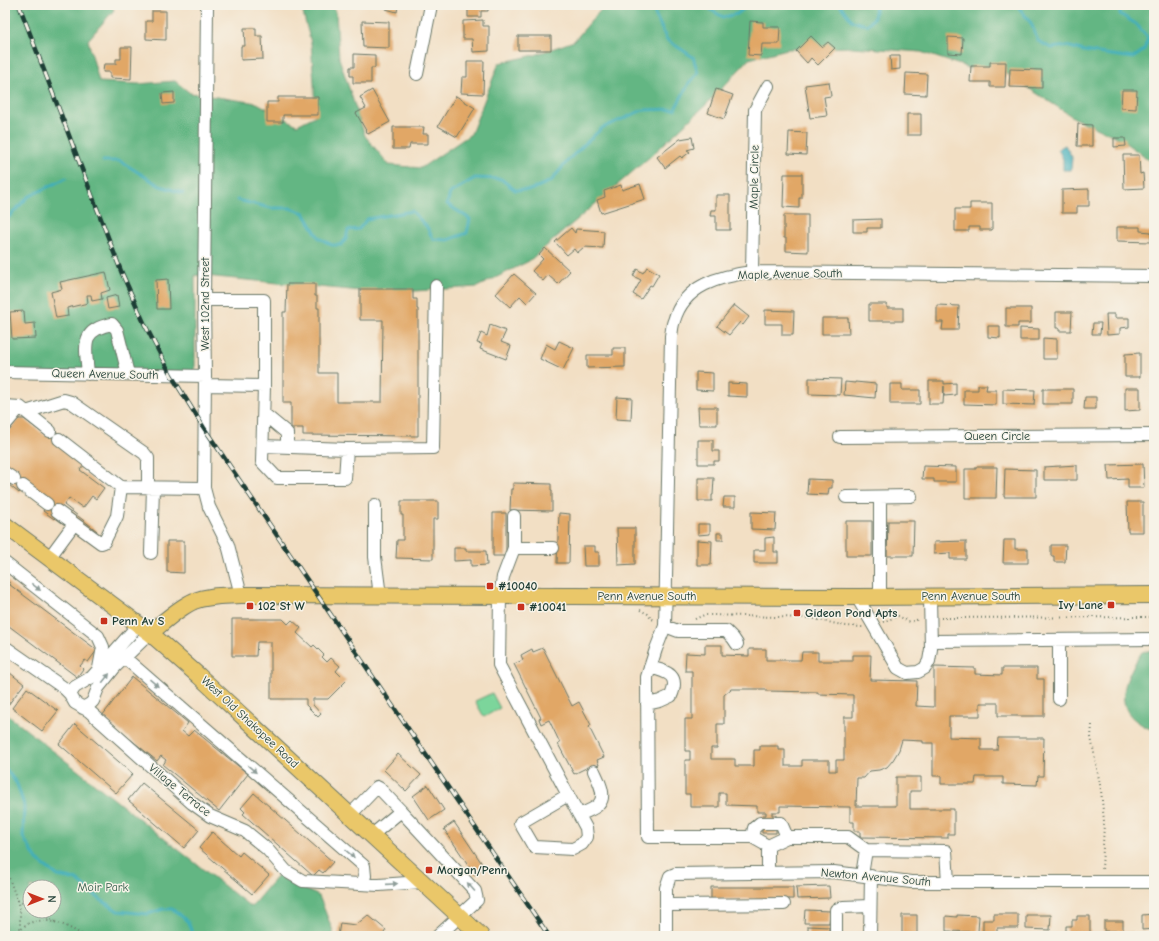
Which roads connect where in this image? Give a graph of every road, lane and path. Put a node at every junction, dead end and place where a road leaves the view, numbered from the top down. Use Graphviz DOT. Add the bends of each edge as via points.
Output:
graph roads {
  1 [pos="207,5"];
  2 [pos="431,5"];
  3 [pos="417,74"];
  4 [pos="768,86"];
  5 [pos="752,272"];
  6 [pos="1154,276"];
  7 [pos="436,286"];
  8 [pos="204,300"];
  9 [pos="5,372"];
  10 [pos="88,374"];
  11 [pos="128,374"];
  12 [pos="205,381"];
  13 [pos="264,386"];
  14 [pos="5,406"];
  15 [pos="23,409"];
  16 [pos="264,414"];
  17 [pos="5,425"];
  18 [pos="1154,435"];
  19 [pos="840,437"];
  20 [pos="263,446"];
  21 [pos="288,447"];
  22 [pos="347,449"];
  23 [pos="14,480"];
  24 [pos="121,487"];
  25 [pos="150,488"];
  26 [pos="204,488"];
  27 [pos="880,496"];
  28 [pos="911,496"];
  29 [pos="846,497"];
  30 [pos="375,505"];
  31 [pos="514,516"];
  32 [pos="74,524"];
  33 [pos="5,525"];
  34 [pos="514,548"];
  35 [pos="553,548"];
  36 [pos="151,553"];
  37 [pos="49,558"];
  38 [pos="5,564"];
  39 [pos="241,595"];
  40 [pos="380,596"];
  41 [pos="500,596"];
  42 [pos="666,596"];
  43 [pos="930,596"];
  44 [pos="1154,596"];
  45 [pos="857,597"];
  46 [pos="880,597"];
  47 [pos="639,610"];
  48 [pos="1154,617"];
  49 [pos="689,619"];
  50 [pos="930,619"];
  51 [pos="665,623"];
  52 [pos="873,624"];
  53 [pos="145,629"];
  54 [pos="1154,639"];
  55 [pos="1059,640"];
  56 [pos="931,641"];
  57 [pos="736,644"];
  58 [pos="5,647"];
  59 [pos="125,658"];
  60 [pos="650,667"];
  61 [pos="99,668"];
  62 [pos="70,694"];
  63 [pos="1059,699"];
  64 [pos="647,704"];
  65 [pos="83,708"];
  66 [pos="1092,725"];
  67 [pos="594,771"];
  68 [pos="568,795"];
  69 [pos="401,811"];
  70 [pos="350,815"];
  71 [pos="579,815"];
  72 [pos="372,835"];
  73 [pos="752,837"];
  74 [pos="787,837"];
  75 [pos="768,846"];
  76 [pos="866,850"];
  77 [pos="5,867"];
  78 [pos="768,872"];
  79 [pos="866,875"];
  80 [pos="422,882"];
  81 [pos="948,882"];
  82 [pos="1102,882"];
  83 [pos="1154,882"];
  84 [pos="362,884"];
  85 [pos="18,900"];
  86 [pos="22,902"];
  87 [pos="784,904"];
  88 [pos="666,905"];
  89 [pos="870,906"];
  90 [pos="459,916"];
  91 [pos="50,919"];
  92 [pos="55,922"];
  93 [pos="20,930"];
  94 [pos="18,936"];
  95 [pos="86,936"];
  96 [pos="438,936"];
  97 [pos="481,936"];
  98 [pos="666,936"];
  99 [pos="836,936"];
  100 [pos="870,936"];
  1 -- 8 [label="street, West 102nd Street"];
  2 -- 3 [label="street"];
  4 -- 5 [label="street, Maple Circle" via="755,110"];
  5 -- 6 [label="street, Maple Avenue South"];
  5 -- 42 [label="street, Maple Avenue South" via="733,274 702,286 689,294 674,320 671,336"];
  7 -- 22 [label="street" via="433,448"];
  8 -- 12 [label="street, West 102nd Street"];
  8 -- 13 [label="street" via="264,300"];
  9 -- 10 [label="street, Queen Avenue South"];
  10 -- 11 [label="street, Queen Avenue South"];
  10 -- 11 [label="street" via="85,343 90,333 100,326 112,324 117,330"];
  11 -- 12 [label="street, Queen Avenue South"];
  12 -- 13 [label="street, Queen Avenue South"];
  12 -- 26 [label="street, West 102nd Street"];
  13 -- 16 [label="street"];
  14 -- 15 [label="street"];
  15 -- 17 [label="street"];
  15 -- 24 [label="street"];
  15 -- 25 [label="street" via="64,400 71,402 144,453 148,458"];
  16 -- 20 [label="street"];
  16 -- 21 [label="street" via="288,433"];
  18 -- 19 [label="street, Queen Circle"];
  20 -- 21 [label="street"];
  20 -- 22 [label="street" via="262,462 277,478 345,478"];
  21 -- 22 [label="street"];
  23 -- 32 [label="street"];
  24 -- 25 [label="street"];
  24 -- 32 [label="street" via="117,516 104,542 101,543"];
  25 -- 26 [label="street"];
  25 -- 36 [label="street"];
  26 -- 39 [label="street, West 102nd Street" via="209,507 228,545"];
  27 -- 28 [label="street"];
  27 -- 29 [label="street"];
  27 -- 46 [label="street"];
  30 -- 40 [label="street" via="375,557"];
  31 -- 34 [label="street"];
  32 -- 37 [label="street"];
  33 -- 37 [label="main road, West Old Shakopee Road"];
  34 -- 35 [label="street"];
  34 -- 41 [label="street" via="503,577"];
  37 -- 53 [label="main road, West Old Shakopee Road"];
  38 -- 61 [label="street, one-way" via="98,636 104,647"];
  39 -- 40 [label="main road, Penn Avenue South"];
  39 -- 53 [label="main road, Penn Avenue South" via="193,602"];
  40 -- 41 [label="main road, Penn Avenue South"];
  41 -- 42 [label="main road, Penn Avenue South"];
  41 -- 68 [label="street" via="499,665"];
  42 -- 45 [label="main road, Penn Avenue South"];
  42 -- 51 [label="street, Maple Avenue South"];
  43 -- 44 [label="main road, Penn Avenue South"];
  43 -- 46 [label="main road, Penn Avenue South"];
  43 -- 50 [label="street"];
  45 -- 46 [label="main road, Penn Avenue South"];
  45 -- 52 [label="street"];
  47 -- 51 [label="path" via="648,614 651,619"];
  48 -- 50 [label="path"];
  49 -- 52 [label="path" via="704,615 743,615 810,618 856,628"];
  50 -- 52 [label="path" via="910,622 898,616"];
  50 -- 56 [label="street"];
  51 -- 57 [label="street" via="678,631 726,631"];
  51 -- 60 [label="street, Maple Avenue South"];
  52 -- 56 [label="street" via="898,668 907,673 925,668 929,661"];
  53 -- 59 [label="street"];
  53 -- 61 [label="street"];
  53 -- 70 [label="main road, West Old Shakopee Road"];
  54 -- 55 [label="street"];
  55 -- 56 [label="street"];
  55 -- 63 [label="street"];
  58 -- 62 [label="street, Village Terrace"];
  65 -- 59 [label="street, one-way" via="93,701 98,688"];
  59 -- 84 [label="street, one-way" via="364,866 365,876"];
  60 -- 64 [label="street, Maple Avenue South" via="647,677"];
  60 -- 64 [label="street" via="667,672 674,679 675,687 671,696"];
  61 -- 62 [label="street" via="92,677 75,687"];
  62 -- 65 [label="street, Village Terrace" via="75,703"];
  64 -- 73 [label="street, Maple Avenue South" via="648,837"];
  65 -- 84 [label="street, Village Terrace" via="192,803 210,816 245,832 267,849 286,872 303,881"];
  66 -- 82 [label="path" via="1091,737 1104,821"];
  67 -- 71 [label="street" via="602,796 599,804"];
  68 -- 71 [label="street"];
  68 -- 71 [label="street" via="520,823 534,847 573,849 582,844 587,837 586,828"];
  69 -- 70 [label="street" via="377,787"];
  69 -- 72 [label="street"];
  90 -- 69 [label="street, one-way" via="477,900 475,891"];
  70 -- 72 [label="main road, West Old Shakopee Road"];
  72 -- 80 [label="main road, West Old Shakopee Road"];
  73 -- 74 [label="street" via="754,828 760,823 781,823"];
  73 -- 75 [label="street"];
  74 -- 75 [label="street"];
  74 -- 76 [label="street" via="848,836"];
  75 -- 78 [label="street"];
  76 -- 79 [label="street"];
  76 -- 81 [label="street" via="946,851"];
  77 -- 85 [label="path"];
  78 -- 79 [label="street, Newton Avenue South" via="834,872"];
  78 -- 88 [label="street, Newton Avenue South" via="682,873 670,876 666,888"];
  79 -- 81 [label="street, Newton Avenue South" via="911,882"];
  79 -- 89 [label="street"];
  84 -- 80 [label="street, Village Terrace, one-way"];
  80 -- 90 [label="main road, West Old Shakopee Road"];
  81 -- 82 [label="street, Newton Avenue South"];
  82 -- 83 [label="street, Newton Avenue South"];
  85 -- 86 [label="path"];
  85 -- 93 [label="path"];
  87 -- 88 [label="street"];
  88 -- 98 [label="street"];
  89 -- 99 [label="street" via="843,907 836,910"];
  89 -- 100 [label="street"];
  90 -- 96 [label="street"];
  90 -- 97 [label="main road, West Old Shakopee Road"];
  91 -- 92 [label="path"];
  92 -- 93 [label="path" via="30,922"];
  92 -- 95 [label="path"];
  93 -- 94 [label="path"];
}
